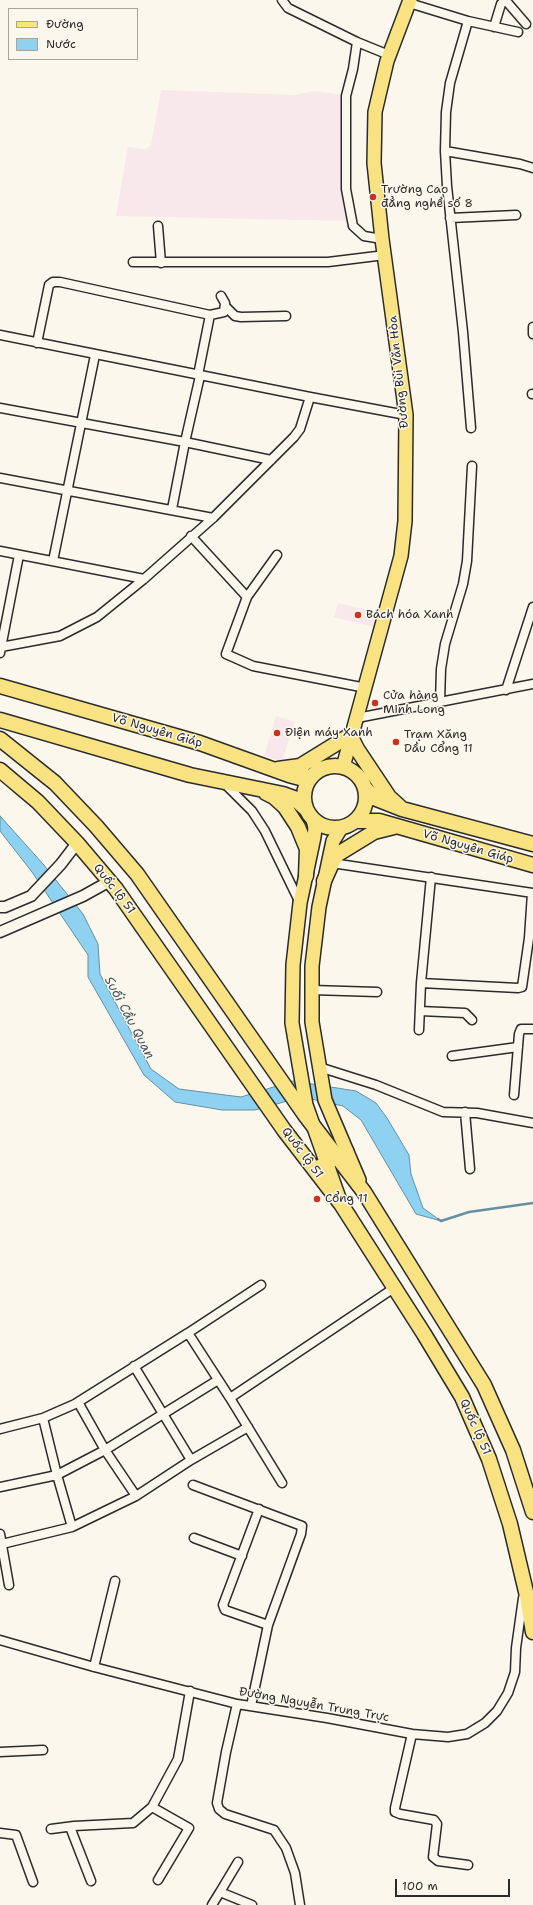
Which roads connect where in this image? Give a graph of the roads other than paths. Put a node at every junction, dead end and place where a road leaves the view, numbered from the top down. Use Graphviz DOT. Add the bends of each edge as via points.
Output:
graph roads {
  1 [pos="282,0"];
  2 [pos="410,1"];
  3 [pos="468,21"];
  4 [pos="526,24"];
  5 [pos="494,27"];
  6 [pos="518,32"];
  7 [pos="357,42"];
  8 [pos="389,55"];
  9 [pos="445,151"];
  10 [pos="533,168"];
  11 [pos="516,215"];
  12 [pos="450,218"];
  13 [pos="158,226"];
  14 [pos="382,240"];
  15 [pos="385,254"];
  16 [pos="133,262"];
  17 [pos="161,262"];
  18 [pos="221,296"];
  19 [pos="226,308"];
  20 [pos="210,315"];
  21 [pos="286,316"];
  22 [pos="533,327"];
  23 [pos="533,334"];
  24 [pos="0,335"];
  25 [pos="37,343"];
  26 [pos="95,354"];
  27 [pos="199,376"];
  28 [pos="310,397"];
  29 [pos="0,408"];
  30 [pos="406,415"];
  31 [pos="80,423"];
  32 [pos="471,428"];
  33 [pos="185,442"];
  34 [pos="271,460"];
  35 [pos="472,466"];
  36 [pos="0,478"];
  37 [pos="67,491"];
  38 [pos="172,510"];
  39 [pos="213,518"];
  40 [pos="191,536"];
  41 [pos="0,551"];
  42 [pos="19,555"];
  43 [pos="277,555"];
  44 [pos="53,561"];
  45 [pos="144,579"];
  46 [pos="247,597"];
  47 [pos="533,606"];
  48 [pos="4,610"];
  49 [pos="0,650"];
  50 [pos="533,684"];
  51 [pos="0,686"];
  52 [pos="366,688"];
  53 [pos="506,690"];
  54 [pos="440,702"];
  55 [pos="357,718"];
  56 [pos="0,720"];
  57 [pos="352,736"];
  58 [pos="0,739"];
  59 [pos="343,767"];
  60 [pos="272,768"];
  61 [pos="0,770"];
  62 [pos="312,776"];
  63 [pos="223,782"];
  64 [pos="251,787"];
  65 [pos="365,788"];
  66 [pos="402,809"];
  67 [pos="310,814"];
  68 [pos="355,821"];
  69 [pos="398,827"];
  70 [pos="341,828"];
  71 [pos="77,843"];
  72 [pos="533,844"];
  73 [pos="332,862"];
  74 [pos="533,865"];
  75 [pos="306,876"];
  76 [pos="431,877"];
  77 [pos="110,881"];
  78 [pos="324,881"];
  79 [pos="532,893"];
  80 [pos="300,903"];
  81 [pos="0,907"];
  82 [pos="0,932"];
  83 [pos="421,983"];
  84 [pos="312,990"];
  85 [pos="377,992"];
  86 [pos="420,1011"];
  87 [pos="472,1020"];
  88 [pos="533,1029"];
  89 [pos="419,1030"];
  90 [pos="518,1047"];
  91 [pos="452,1056"];
  92 [pos="320,1070"];
  93 [pos="514,1095"];
  94 [pos="306,1110"];
  95 [pos="465,1112"];
  96 [pos="533,1123"];
  97 [pos="331,1160"];
  98 [pos="470,1169"];
  99 [pos="261,1285"];
  100 [pos="394,1288"];
  101 [pos="188,1333"];
  102 [pos="134,1366"];
  103 [pos="218,1380"];
  104 [pos="230,1398"];
  105 [pos="78,1402"];
  106 [pos="164,1412"];
  107 [pos="43,1418"];
  108 [pos="248,1427"];
  109 [pos="0,1429"];
  110 [pos="105,1450"];
  111 [pos="191,1460"];
  112 [pos="57,1475"];
  113 [pos="282,1483"];
  114 [pos="193,1485"];
  115 [pos="0,1487"];
  116 [pos="136,1496"];
  117 [pos="259,1510"];
  118 [pos="533,1512"];
  119 [pos="72,1527"];
  120 [pos="0,1534"];
  121 [pos="194,1538"];
  122 [pos="2,1544"];
  123 [pos="242,1556"];
  124 [pos="115,1581"];
  125 [pos="9,1585"];
  126 [pos="525,1590"];
  127 [pos="268,1625"];
  128 [pos="533,1632"];
  129 [pos="0,1640"];
  130 [pos="94,1668"];
  131 [pos="190,1691"];
  132 [pos="238,1704"];
  133 [pos="251,1706"];
  134 [pos="412,1734"];
  135 [pos="42,1750"];
  136 [pos="0,1752"];
  137 [pos="152,1807"];
  138 [pos="70,1826"];
  139 [pos="51,1829"];
  140 [pos="0,1833"];
  141 [pos="238,1862"];
  142 [pos="468,1864"];
  143 [pos="158,1880"];
  144 [pos="91,1881"];
  145 [pos="33,1882"];
  146 [pos="220,1892"];
  147 [pos="212,1905"];
  148 [pos="252,1905"];
  149 [pos="300,1905"];
  1 -- 7 [label="street" via="288,8"];
  2 -- 3 [label="street"];
  2 -- 8 [label="main road, Đường Bùi Văn Hòa"];
  3 -- 5 [label="street"];
  3 -- 9 [label="street" via="450,83"];
  4 -- 5 [label="street" via="507,2 503,2"];
  5 -- 6 [label="street"];
  7 -- 8 [label="street"];
  7 -- 14 [label="street" via="346,96 346,189 353,226 364,236"];
  8 -- 14 [label="main road, Đường Bùi Văn Hòa" via="375,112 374,163"];
  9 -- 10 [label="street"];
  9 -- 12 [label="street"];
  11 -- 12 [label="street"];
  12 -- 32 [label="street"];
  13 -- 17 [label="street"];
  14 -- 15 [label="main road, Đường Bùi Văn Hòa"];
  15 -- 17 [label="street" via="328,262"];
  15 -- 30 [label="main road, Đường Bùi Văn Hòa"];
  16 -- 17 [label="street"];
  18 -- 19 [label="street"];
  19 -- 20 [label="street" via="224,312"];
  19 -- 21 [label="street" via="235,316 241,317"];
  20 -- 25 [label="street" via="53,282 49,285"];
  20 -- 27 [label="street"];
  22 -- 23 [label="street"];
  24 -- 25 [label="street"];
  25 -- 26 [label="street"];
  26 -- 27 [label="street"];
  26 -- 31 [label="street"];
  27 -- 28 [label="street"];
  27 -- 33 [label="street"];
  28 -- 30 [label="street"];
  28 -- 34 [label="street" via="300,429"];
  29 -- 31 [label="street"];
  30 -- 52 [label="main road, Đường Bùi Văn Hòa" via="405,522 401,556"];
  31 -- 33 [label="street"];
  31 -- 37 [label="street"];
  33 -- 34 [label="street"];
  33 -- 38 [label="street"];
  34 -- 39 [label="street"];
  35 -- 54 [label="street" via="467,561 463,584 445,644"];
  36 -- 37 [label="street"];
  37 -- 38 [label="street"];
  37 -- 44 [label="street"];
  38 -- 39 [label="street"];
  39 -- 40 [label="street"];
  40 -- 45 [label="street"];
  40 -- 46 [label="street"];
  41 -- 42 [label="street"];
  42 -- 44 [label="street"];
  42 -- 48 [label="street"];
  43 -- 46 [label="street"];
  44 -- 45 [label="street"];
  45 -- 49 [label="street" via="97,617 60,636"];
  46 -- 52 [label="street" via="226,654 254,666"];
  47 -- 53 [label="street"];
  48 -- 49 [label="street"];
  50 -- 53 [label="street"];
  51 -- 60 [label="highway, Võ Nguyên Giáp" via="200,744"];
  52 -- 55 [label="main road, Đường Bùi Văn Hòa"];
  53 -- 54 [label="street"];
  54 -- 55 [label="street"];
  55 -- 57 [label="main road, Đường Bùi Văn Hòa"];
  56 -- 63 [label="highway" via="190,775"];
  57 -- 59 [label="main road, Đường Bùi Văn Hòa"];
  57 -- 60 [label="highway" via="300,766 288,769"];
  57 -- 66 [label="highway" via="389,797"];
  58 -- 94 [label="highway, Quốc lộ 51" via="55,783 137,874 275,1072"];
  59 -- 62 [label="highway" via="332,766"];
  59 -- 65 [label="highway" via="353,772"];
  60 -- 62 [label="highway, Võ Nguyên Giáp" via="300,778"];
  61 -- 71 [label="highway, Quốc lộ 51" via="38,802"];
  62 -- 67 [label="highway" via="304,791 304,801"];
  63 -- 64 [label="highway"];
  63 -- 80 [label="street" via="252,811 261,824"];
  64 -- 67 [label="highway" via="294,798"];
  64 -- 75 [label="highway" via="274,797 292,816 308,848"];
  65 -- 66 [label="highway, Võ Nguyên Giáp" via="374,798"];
  65 -- 68 [label="highway" via="364,809"];
  66 -- 72 [label="highway, Võ Nguyên Giáp"];
  67 -- 70 [label="highway" via="321,825"];
  67 -- 75 [label="main road" via="315,828"];
  68 -- 69 [label="highway, Võ Nguyên Giáp" via="379,821"];
  68 -- 70 [label="highway"];
  69 -- 73 [label="highway" via="374,832 338,854"];
  69 -- 74 [label="highway, Võ Nguyên Giáp"];
  70 -- 78 [label="main road" via="333,841"];
  71 -- 77 [label="highway, Quốc lộ 51"];
  71 -- 81 [label="street" via="31,896"];
  73 -- 76 [label="street"];
  73 -- 78 [label="highway"];
  75 -- 80 [label="main road"];
  76 -- 79 [label="street"];
  76 -- 83 [label="street"];
  77 -- 82 [label="street" via="83,896"];
  77 -- 97 [label="highway, Quốc lộ 51" via="284,1130"];
  78 -- 84 [label="main road" via="312,966"];
  79 -- 83 [label="street" via="522,987"];
  80 -- 94 [label="main road" via="293,965 292,1023"];
  83 -- 86 [label="street"];
  84 -- 85 [label="street"];
  84 -- 92 [label="main road" via="312,1022"];
  86 -- 87 [label="street" via="461,1012"];
  86 -- 89 [label="street"];
  88 -- 90 [label="street" via="521,1029"];
  90 -- 91 [label="street"];
  90 -- 93 [label="street"];
  92 -- 95 [label="street" via="376,1085 440,1111"];
  92 -- 97 [label="main road" via="326,1100"];
  94 -- 97 [label="highway, Quốc lộ 51"];
  95 -- 96 [label="street"];
  95 -- 98 [label="street"];
  97 -- 100 [label="highway, Quốc lộ 51" via="341,1204"];
  97 -- 118 [label="highway, Quốc lộ 51" via="364,1192 484,1385 513,1450"];
  99 -- 101 [label="street"];
  100 -- 104 [label="street"];
  100 -- 126 [label="highway, Quốc lộ 51" via="462,1398 490,1460 510,1524"];
  101 -- 102 [label="street"];
  101 -- 103 [label="street"];
  102 -- 105 [label="street"];
  102 -- 106 [label="street"];
  103 -- 104 [label="street"];
  103 -- 106 [label="street"];
  104 -- 108 [label="street"];
  105 -- 107 [label="street"];
  105 -- 110 [label="street"];
  106 -- 110 [label="street"];
  106 -- 111 [label="street"];
  107 -- 109 [label="street"];
  107 -- 112 [label="street"];
  108 -- 111 [label="street"];
  108 -- 113 [label="street"];
  110 -- 112 [label="street"];
  110 -- 116 [label="street"];
  111 -- 116 [label="street"];
  112 -- 115 [label="street"];
  112 -- 119 [label="street"];
  114 -- 117 [label="street"];
  116 -- 119 [label="street"];
  117 -- 123 [label="street"];
  117 -- 127 [label="street" via="302,1526"];
  119 -- 122 [label="street"];
  120 -- 122 [label="street"];
  121 -- 123 [label="street"];
  122 -- 125 [label="street"];
  123 -- 127 [label="street" via="223,1605 225,1610"];
  124 -- 130 [label="street"];
  126 -- 128 [label="highway, Quốc lộ 51"];
  126 -- 134 [label="street, Đường Nguyễn Trung Trực" via="515,1672 508,1694 497,1711 485,1723 467,1734"];
  127 -- 133 [label="street"];
  129 -- 130 [label="street, Đường Nguyễn Trung Trực"];
  130 -- 131 [label="street, Đường Nguyễn Trung Trực"];
  131 -- 132 [label="street, Đường Nguyễn Trung Trực"];
  131 -- 137 [label="street" via="178,1759"];
  132 -- 133 [label="street, Đường Nguyễn Trung Trực"];
  132 -- 149 [label="street" via="217,1803 225,1814 274,1830 286,1848 295,1873"];
  133 -- 134 [label="street, Đường Nguyễn Trung Trực"];
  134 -- 142 [label="street" via="395,1812 434,1820 437,1824 433,1857"];
  135 -- 136 [label="street"];
  137 -- 138 [label="street" via="133,1823"];
  137 -- 143 [label="street" via="189,1828"];
  138 -- 139 [label="street"];
  138 -- 144 [label="street"];
  140 -- 145 [label="street" via="16,1835"];
  141 -- 146 [label="street"];
  146 -- 147 [label="street"];
  146 -- 148 [label="street"];
}
